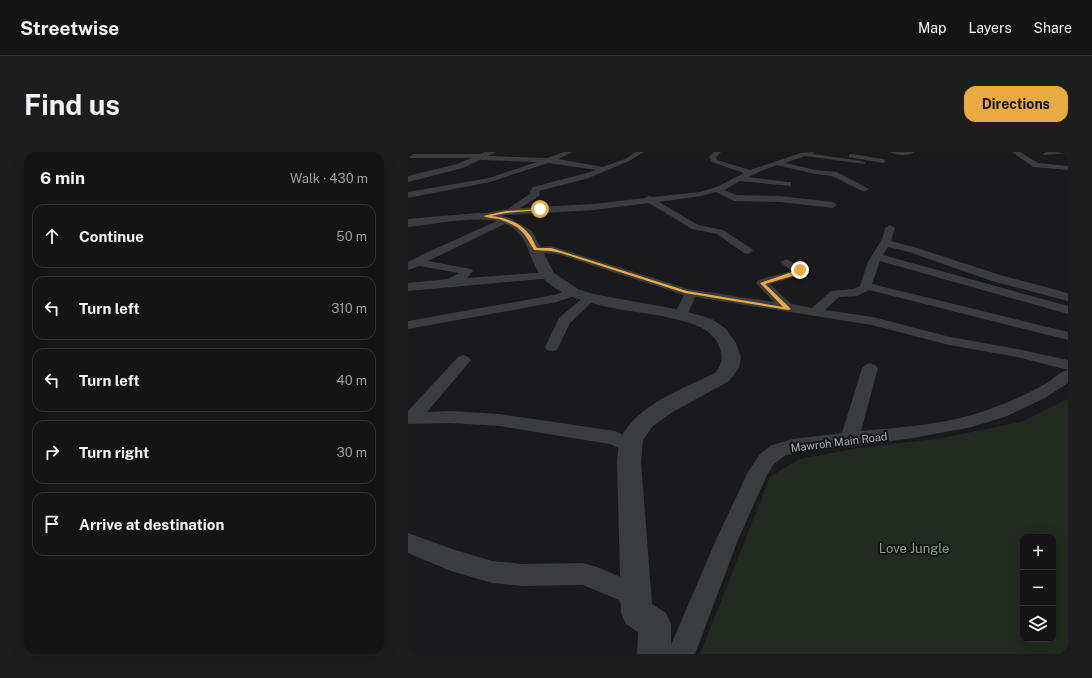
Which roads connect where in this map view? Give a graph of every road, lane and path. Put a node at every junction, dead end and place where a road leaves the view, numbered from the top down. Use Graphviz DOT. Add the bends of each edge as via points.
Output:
graph roads {
  1 [pos="570,152"];
  2 [pos="641,152"];
  3 [pos="718,152"];
  4 [pos="836,152"];
  5 [pos="893,152"];
  6 [pos="912,152"];
  7 [pos="1015,152"];
  8 [pos="1036,152"];
  9 [pos="809,153"];
  10 [pos="1059,154"];
  11 [pos="487,155"];
  12 [pos="408,156"];
  13 [pos="550,160"];
  14 [pos="883,161"];
  15 [pos="776,163"];
  16 [pos="862,164"];
  17 [pos="1068,168"];
  18 [pos="603,170"];
  19 [pos="482,172"];
  20 [pos="750,173"];
  21 [pos="408,179"];
  22 [pos="494,179"];
  23 [pos="740,179"];
  24 [pos="720,189"];
  25 [pos="865,189"];
  26 [pos="408,195"];
  27 [pos="649,199"];
  28 [pos="833,205"];
  29 [pos="506,216"];
  30 [pos="408,223"];
  31 [pos="890,228"];
  32 [pos="885,243"];
  33 [pos="535,250"];
  34 [pos="748,251"];
  35 [pos="878,257"];
  36 [pos="786,262"];
  37 [pos="413,264"];
  38 [pos="549,276"];
  39 [pos="450,282"];
  40 [pos="866,286"];
  41 [pos="408,287"];
  42 [pos="691,293"];
  43 [pos="581,295"];
  44 [pos="1068,297"];
  45 [pos="788,309"];
  46 [pos="1068,310"];
  47 [pos="814,313"];
  48 [pos="681,315"];
  49 [pos="408,325"];
  50 [pos="1068,336"];
  51 [pos="552,347"];
  52 [pos="463,360"];
  53 [pos="1068,365"];
  54 [pos="870,368"];
  55 [pos="1068,375"];
  56 [pos="410,418"];
  57 [pos="849,440"];
  58 [pos="631,447"];
  59 [pos="408,543"];
  60 [pos="637,613"];
  61 [pos="654,654"];
  62 [pos="681,654"];
  1 -- 13 [label="street"];
  2 -- 18 [label="street"];
  3 -- 20 [label="street" via="712,156 714,161"];
  4 -- 14 [label="street"];
  5 -- 6 [label="street"];
  7 -- 17 [label="street" via="1034,164 1051,170"];
  8 -- 10 [label="street"];
  9 -- 15 [label="street"];
  9 -- 16 [label="street"];
  11 -- 12 [label="street"];
  11 -- 13 [label="street"];
  11 -- 21 [label="street" via="460,166"];
  13 -- 18 [label="street" via="572,162"];
  13 -- 22 [label="street"];
  15 -- 20 [label="street"];
  15 -- 25 [label="street" via="834,174"];
  18 -- 29 [label="street" via="536,189 536,194 532,198"];
  19 -- 22 [label="street"];
  20 -- 23 [label="street"];
  22 -- 26 [label="street"];
  23 -- 24 [label="street"];
  23 -- 24 [label="street" via="788,188 750,191"];
  24 -- 27 [label="street" via="701,194"];
  24 -- 28 [label="street" via="734,198 780,199"];
  27 -- 29 [label="street"];
  27 -- 34 [label="street" via="695,227 720,232"];
  29 -- 30 [label="street" via="448,218"];
  29 -- 33 [label="street" via="528,234"];
  29 -- 37 [label="street"];
  31 -- 32 [label="street"];
  32 -- 35 [label="street"];
  32 -- 44 [label="street" via="996,278"];
  33 -- 38 [label="street"];
  33 -- 42 [label="street" via="551,249 562,252"];
  35 -- 40 [label="street"];
  35 -- 46 [label="street"];
  36 -- 45 [label="street" via="800,272 762,283"];
  37 -- 39 [label="street" via="467,271"];
  38 -- 39 [label="street"];
  38 -- 43 [label="street"];
  39 -- 41 [label="street"];
  40 -- 47 [label="street" via="861,291 835,294"];
  40 -- 50 [label="street"];
  42 -- 45 [label="street"];
  42 -- 48 [label="street"];
  43 -- 48 [label="street"];
  43 -- 49 [label="street"];
  43 -- 51 [label="street" via="564,320"];
  45 -- 47 [label="street"];
  47 -- 53 [label="street" via="884,323 949,341"];
  48 -- 58 [label="street" via="706,323 720,333 732,357 729,368 722,377 663,408 645,421 632,439"];
  52 -- 56 [label="street"];
  54 -- 57 [label="street"];
  55 -- 57 [label="street, Mawroh Main Road" via="1058,384 1014,407 984,418 931,431"];
  56 -- 58 [label="street" via="498,420 615,438"];
  57 -- 62 [label="street, Mawroh Main Road" via="793,446 779,450 767,459 758,472 727,540"];
  58 -- 60 [label="street" via="629,462"];
  59 -- 60 [label="street" via="451,560 492,572 522,576 583,574 597,578 628,592"];
  60 -- 61 [label="street" via="656,624"];
}
